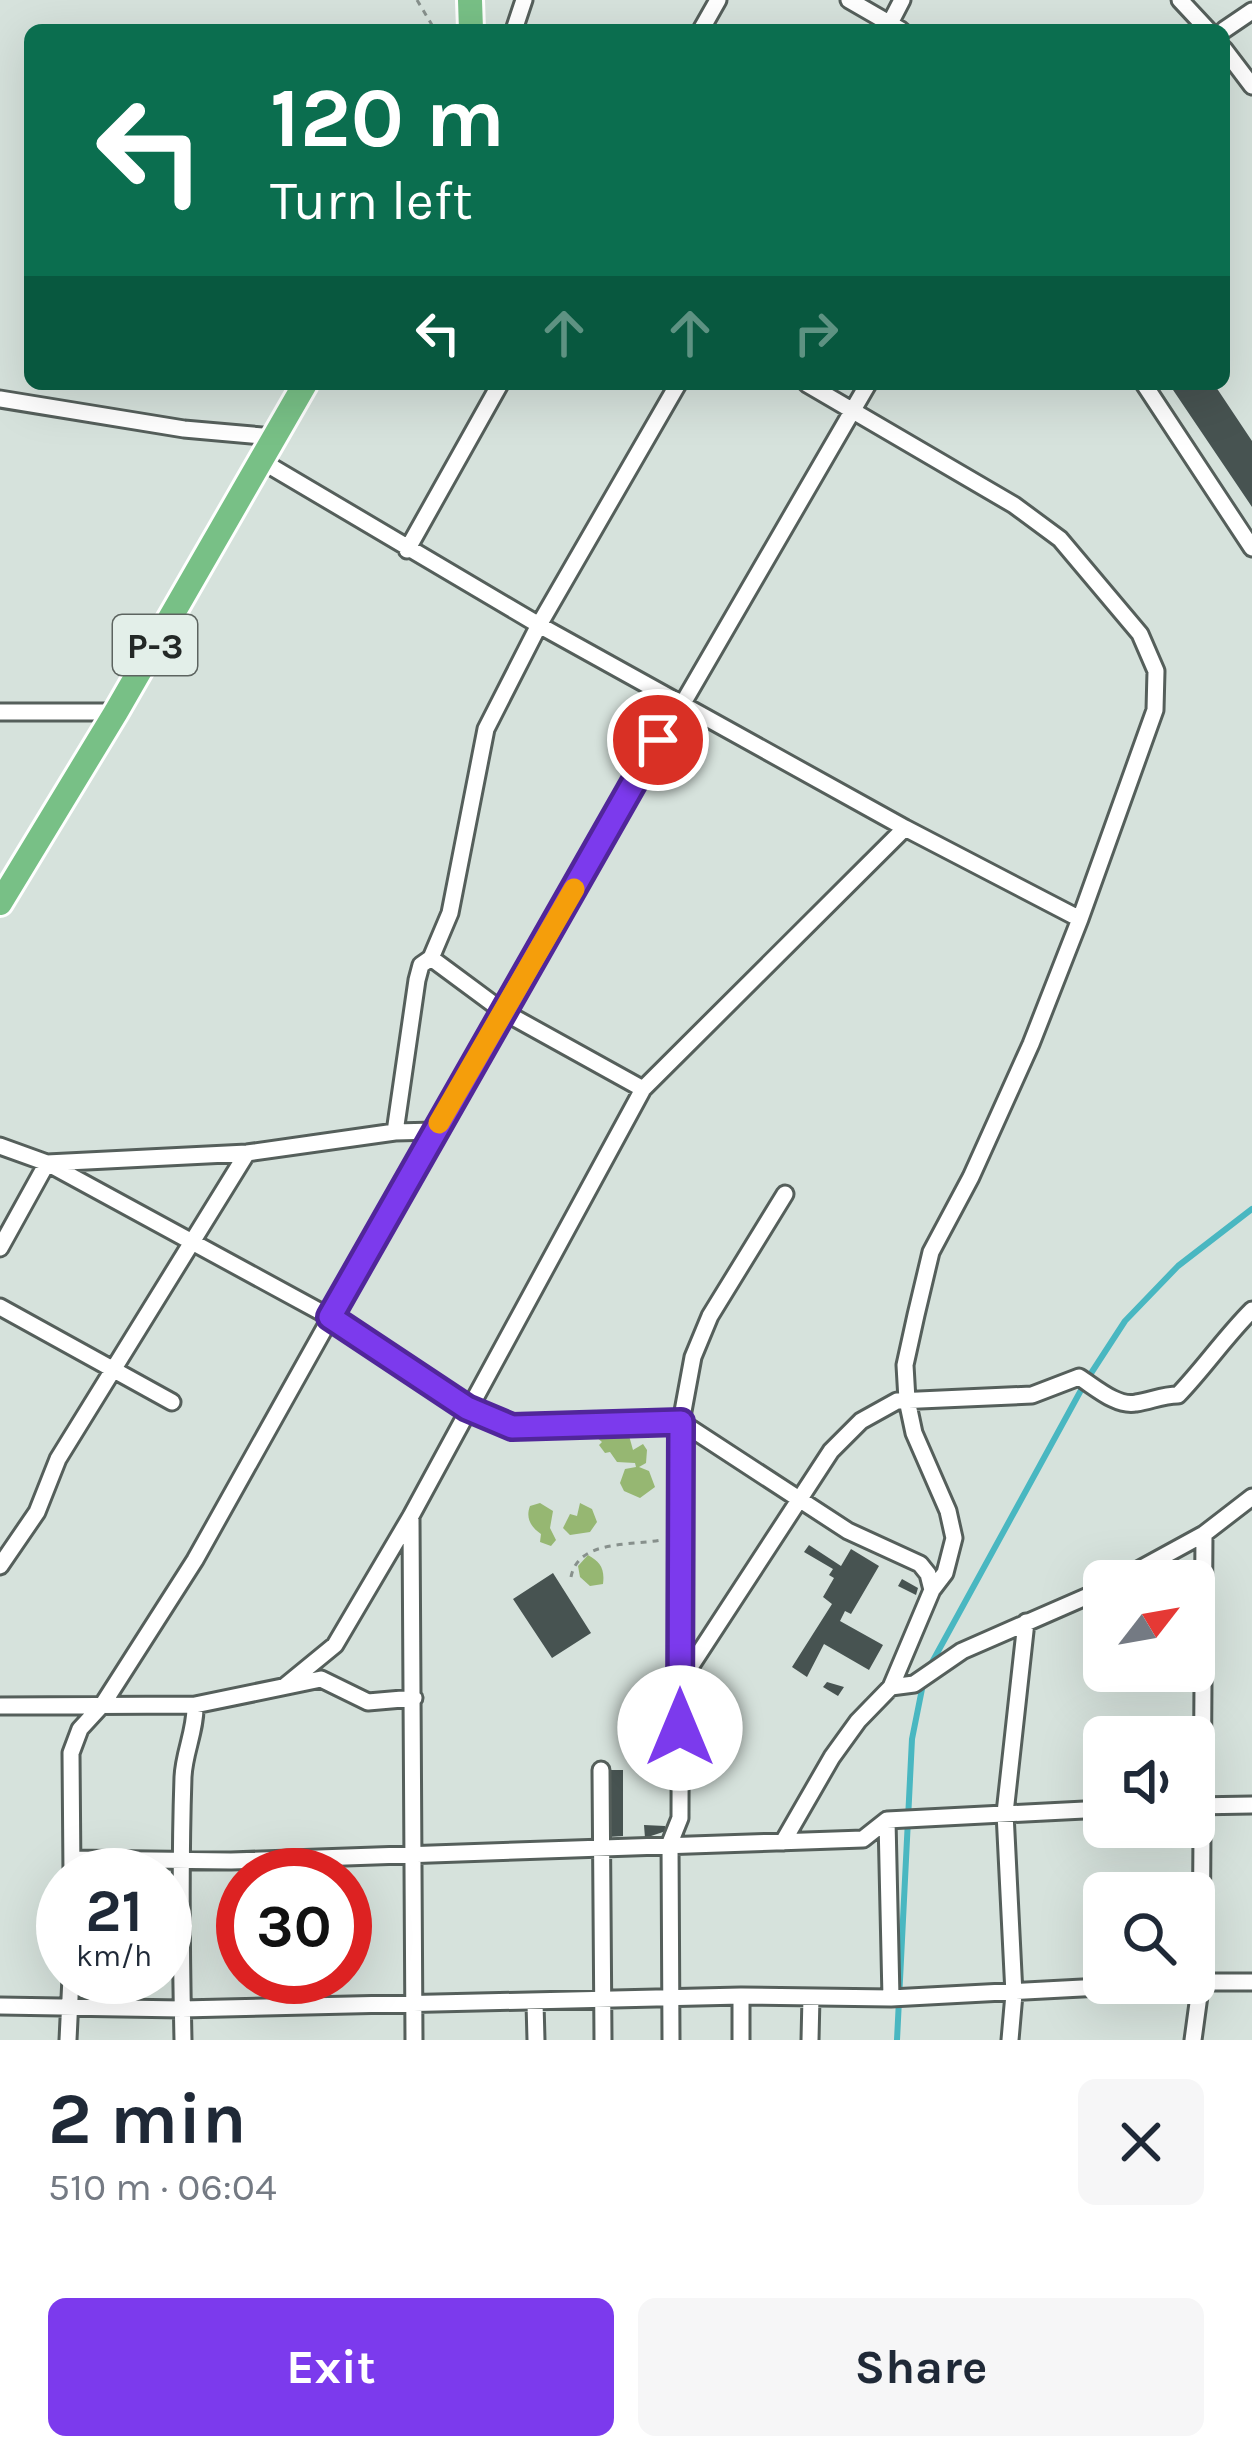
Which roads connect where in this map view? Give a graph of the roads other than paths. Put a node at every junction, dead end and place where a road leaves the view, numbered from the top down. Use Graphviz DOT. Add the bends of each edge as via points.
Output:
graph roads {
  1 [pos="849,0"];
  2 [pos="1180,0"];
  3 [pos="888,24"];
  4 [pos="1202,24"];
  5 [pos="1230,58"];
  6 [pos="1252,86"];
  7 [pos="301,390"];
  8 [pos="497,390"];
  9 [pos="675,390"];
  10 [pos="818,390"];
  11 [pos="864,390"];
  12 [pos="1148,390"];
  13 [pos="0,399"];
  14 [pos="851,408"];
  15 [pos="274,437"];
  16 [pos="260,460"];
  17 [pos="1252,548"];
  18 [pos="406,550"];
  19 [pos="539,626"];
  20 [pos="681,701"];
  21 [pos="0,712"];
  22 [pos="116,712"];
  23 [pos="904,828"];
  24 [pos="0,903"];
  25 [pos="1080,919"];
  26 [pos="430,958"];
  27 [pos="504,1012"];
  28 [pos="643,1089"];
  29 [pos="435,1131"];
  30 [pos="395,1132"];
  31 [pos="0,1146"];
  32 [pos="247,1153"];
  33 [pos="46,1163"];
  34 [pos="785,1193"];
  35 [pos="190,1240"];
  36 [pos="0,1248"];
  37 [pos="0,1307"];
  38 [pos="1252,1310"];
  39 [pos="330,1317"];
  40 [pos="116,1369"];
  41 [pos="907,1400"];
  42 [pos="172,1402"];
  43 [pos="467,1408"];
  44 [pos="681,1422"];
  45 [pos="1252,1497"];
  46 [pos="802,1500"];
  47 [pos="410,1516"];
  48 [pos="1204,1534"];
  49 [pos="1156,1560"];
  50 [pos="0,1566"];
  51 [pos="932,1590"];
  52 [pos="1083,1598"];
  53 [pos="1026,1622"];
  54 [pos="680,1683"];
  55 [pos="285,1686"];
  56 [pos="891,1687"];
  57 [pos="0,1691"];
  58 [pos="414,1698"];
  59 [pos="103,1704"];
  60 [pos="195,1705"];
  61 [pos="0,1706"];
  62 [pos="20,1706"];
  63 [pos="1199,1716"];
  64 [pos="601,1771"];
  65 [pos="1252,1805"];
  66 [pos="1215,1806"];
  67 [pos="1083,1811"];
  68 [pos="1004,1813"];
  69 [pos="886,1820"];
  70 [pos="784,1842"];
  71 [pos="670,1844"];
  72 [pos="72,1848"];
  73 [pos="180,1848"];
  74 [pos="603,1848"];
  75 [pos="412,1853"];
  76 [pos="192,1859"];
  77 [pos="1215,1982"];
  78 [pos="1252,1982"];
  79 [pos="1083,1989"];
  80 [pos="1013,1994"];
  81 [pos="741,1996"];
  82 [pos="811,1997"];
  83 [pos="891,1998"];
  84 [pos="603,2000"];
  85 [pos="672,2000"];
  86 [pos="535,2003"];
  87 [pos="182,2004"];
  88 [pos="1196,2004"];
  89 [pos="71,2005"];
  90 [pos="414,2005"];
  91 [pos="0,2006"];
  92 [pos="182,2008"];
  93 [pos="68,2040"];
  94 [pos="183,2040"];
  95 [pos="414,2040"];
  96 [pos="536,2040"];
  97 [pos="603,2040"];
  98 [pos="670,2040"];
  99 [pos="741,2040"];
  100 [pos="810,2040"];
  101 [pos="1010,2040"];
  102 [pos="1193,2040"];
  1 -- 3 [label="street"];
  2 -- 4 [label="street"];
  5 -- 6 [label="street"];
  7 -- 15 [label="highway, P-3"];
  8 -- 18 [label="street"];
  9 -- 19 [label="street"];
  10 -- 14 [label="street"];
  11 -- 14 [label="street"];
  12 -- 17 [label="street"];
  13 -- 15 [label="street"];
  14 -- 20 [label="street"];
  14 -- 25 [label="street" via="1060,538 1140,634 1156,671 1155,710"];
  15 -- 16 [label="highway, P-3"];
  16 -- 18 [label="street"];
  16 -- 22 [label="highway, P-3"];
  18 -- 19 [label="street"];
  19 -- 20 [label="street"];
  19 -- 26 [label="street" via="486,729 450,913"];
  20 -- 23 [label="street"];
  20 -- 27 [label="street"];
  21 -- 22 [label="street"];
  22 -- 24 [label="highway, P-3"];
  23 -- 25 [label="street"];
  23 -- 28 [label="street"];
  25 -- 41 [label="street" via="931,1252 905,1365"];
  26 -- 27 [label="street"];
  26 -- 30 [label="street" via="417,980"];
  27 -- 28 [label="street"];
  27 -- 29 [label="street"];
  28 -- 43 [label="street"];
  29 -- 30 [label="street"];
  29 -- 39 [label="street"];
  30 -- 32 [label="street"];
  31 -- 33 [label="street"];
  32 -- 33 [label="street"];
  32 -- 35 [label="street"];
  33 -- 35 [label="street"];
  33 -- 36 [label="street"];
  34 -- 44 [label="street" via="710,1316"];
  35 -- 39 [label="street"];
  35 -- 40 [label="street"];
  37 -- 40 [label="street"];
  38 -- 41 [label="street" via="1178,1395 1133,1405 1079,1377 1032,1395"];
  39 -- 43 [label="street"];
  39 -- 59 [label="street"];
  40 -- 42 [label="street"];
  40 -- 50 [label="street"];
  41 -- 46 [label="street" via="861,1421 831,1451"];
  41 -- 51 [label="street" via="954,1538"];
  43 -- 44 [label="street" via="512,1427"];
  43 -- 47 [label="street"];
  44 -- 46 [label="street"];
  44 -- 54 [label="street"];
  45 -- 48 [label="street"];
  46 -- 51 [label="street" via="920,1564"];
  46 -- 54 [label="street"];
  47 -- 55 [label="street" via="335,1645"];
  47 -- 58 [label="street"];
  48 -- 49 [label="street"];
  48 -- 63 [label="street"];
  51 -- 56 [label="street"];
  52 -- 53 [label="street"];
  53 -- 56 [label="street" via="914,1684"];
  53 -- 68 [label="street"];
  54 -- 71 [label="street" via="680,1818"];
  55 -- 58 [label="street" via="321,1679 368,1702"];
  55 -- 60 [label="street"];
  56 -- 70 [label="street" via="832,1756"];
  57 -- 62 [label="street"];
  58 -- 75 [label="street"];
  59 -- 60 [label="street"];
  59 -- 62 [label="street"];
  59 -- 72 [label="street" via="71,1753"];
  60 -- 73 [label="street" via="184,1751"];
  61 -- 62 [label="street"];
  64 -- 74 [label="street"];
  65 -- 66 [label="street"];
  67 -- 68 [label="street"];
  68 -- 69 [label="street"];
  68 -- 80 [label="street"];
  69 -- 70 [label="street" via="863,1838"];
  69 -- 83 [label="street"];
  70 -- 71 [label="street"];
  71 -- 74 [label="street"];
  71 -- 85 [label="street"];
  74 -- 75 [label="street"];
  74 -- 84 [label="street"];
  75 -- 76 [label="street"];
  75 -- 90 [label="street"];
  77 -- 78 [label="street"];
  79 -- 80 [label="street"];
  80 -- 83 [label="street"];
  80 -- 101 [label="street"];
  81 -- 82 [label="street"];
  81 -- 85 [label="street"];
  81 -- 99 [label="street"];
  82 -- 83 [label="street"];
  82 -- 100 [label="street"];
  84 -- 85 [label="street"];
  84 -- 86 [label="street"];
  84 -- 97 [label="street"];
  85 -- 98 [label="street"];
  86 -- 90 [label="street"];
  86 -- 96 [label="street"];
  87 -- 92 [label="street"];
  88 -- 102 [label="street"];
  89 -- 91 [label="street"];
  89 -- 92 [label="street"];
  89 -- 93 [label="street"];
  90 -- 92 [label="street"];
  90 -- 95 [label="street"];
  92 -- 94 [label="street"];
}
